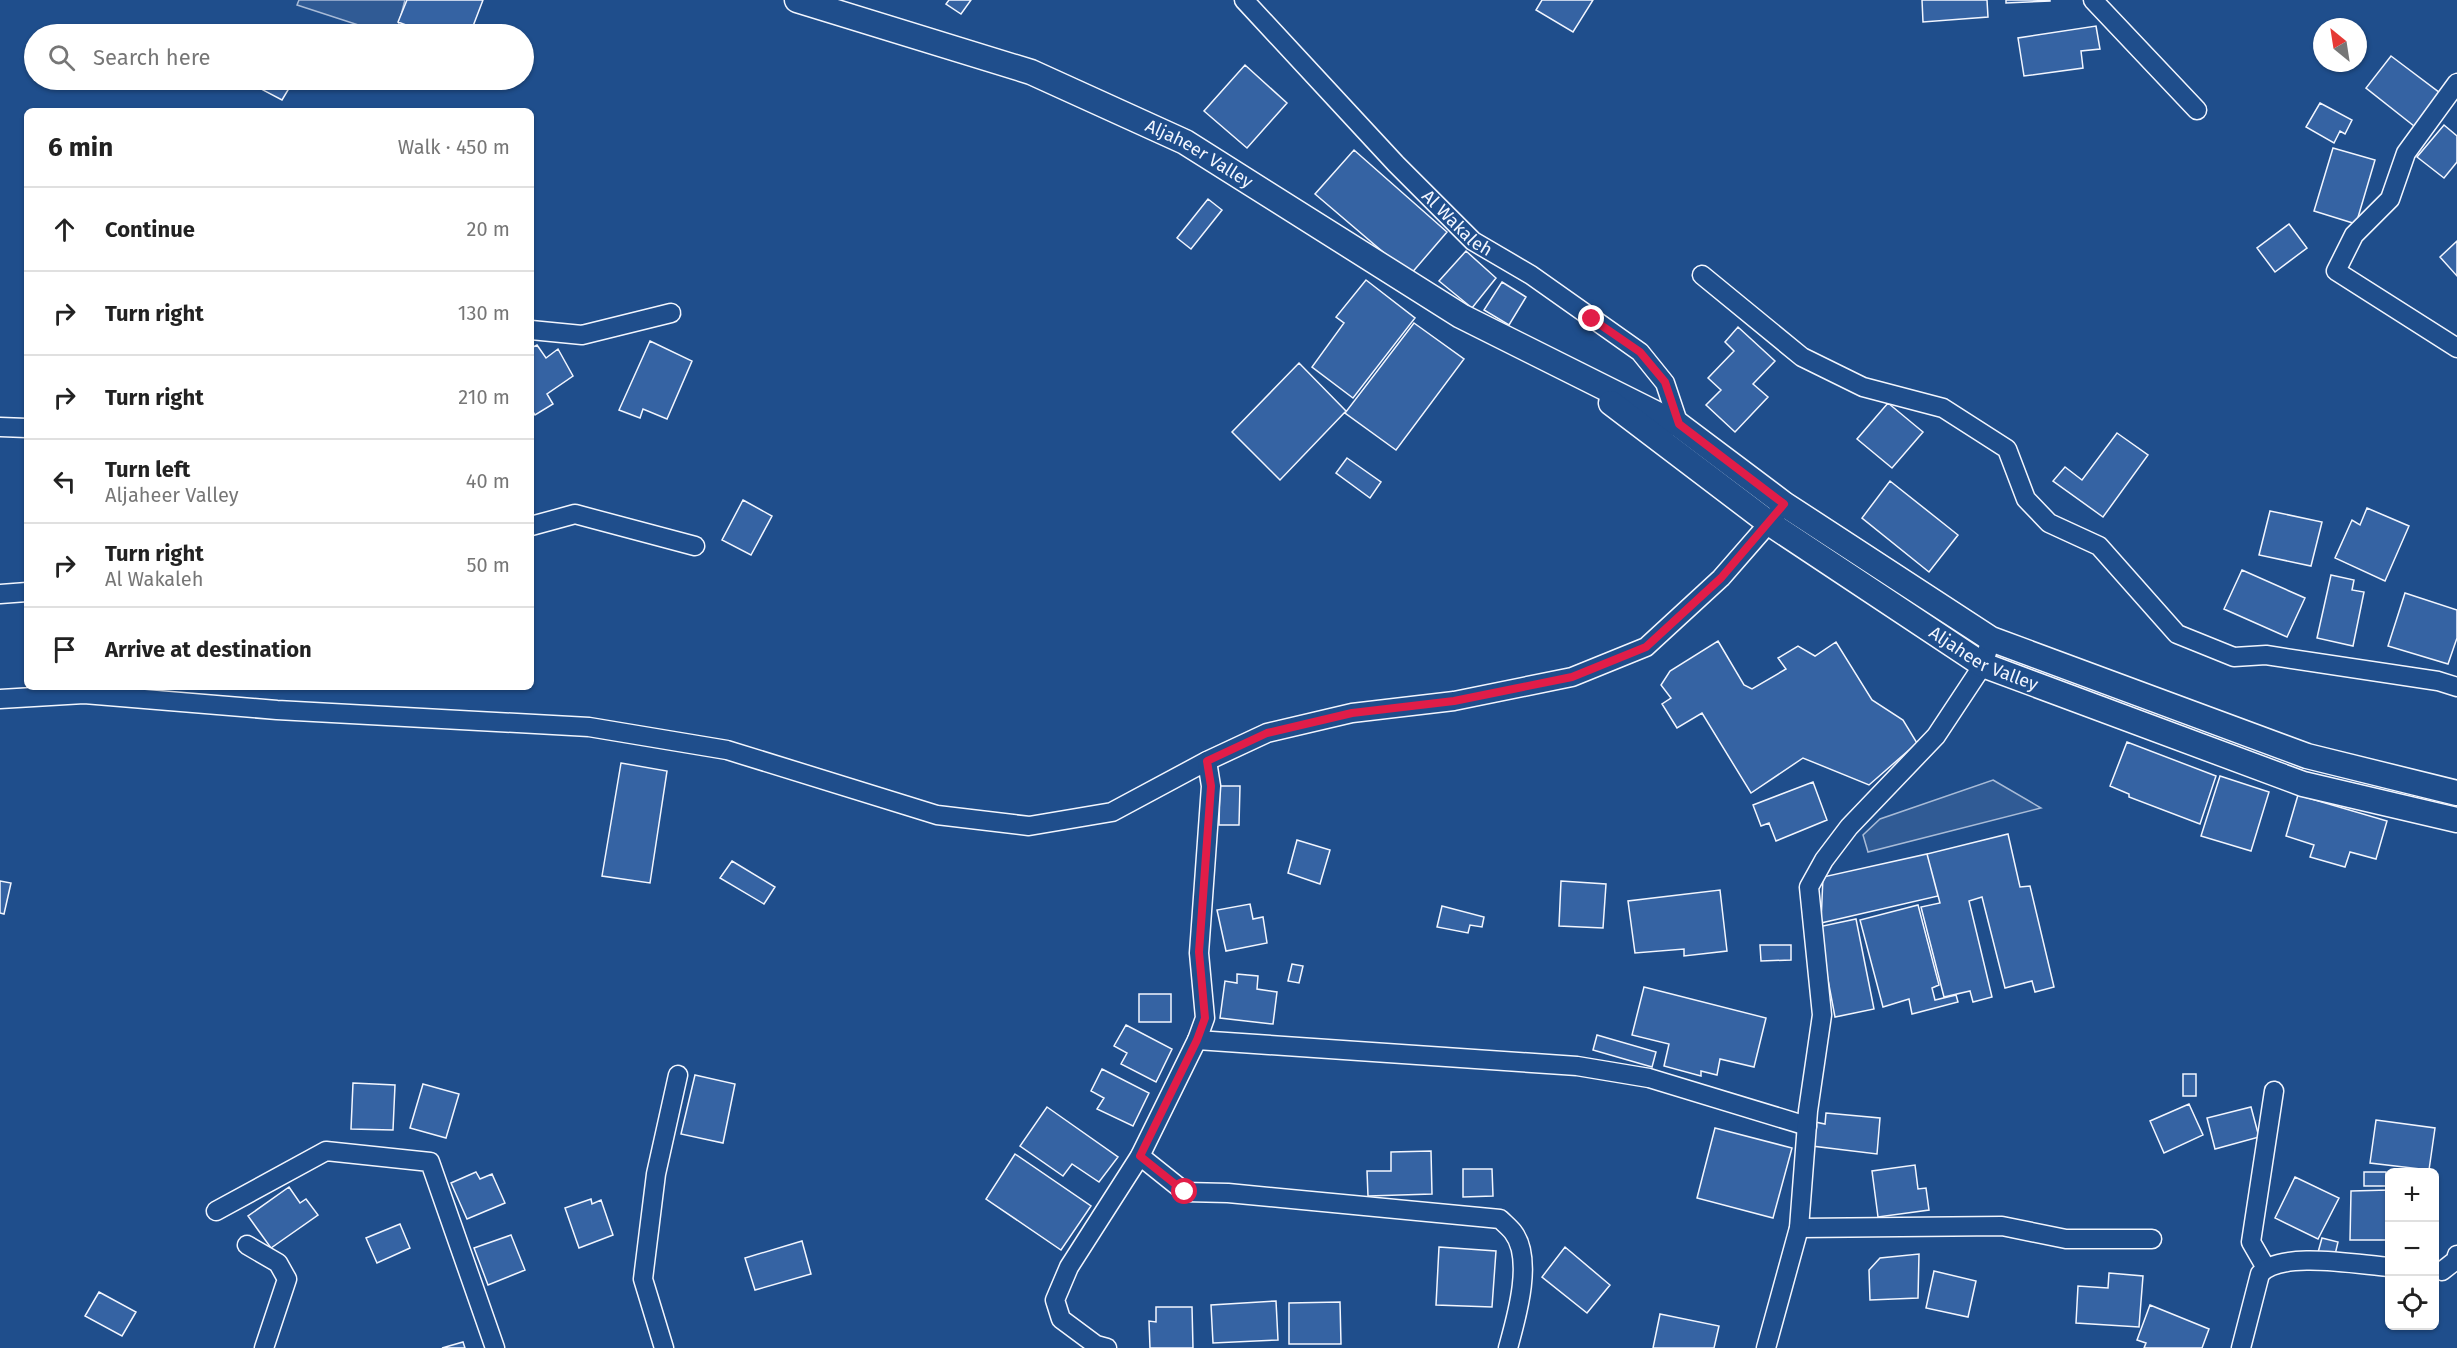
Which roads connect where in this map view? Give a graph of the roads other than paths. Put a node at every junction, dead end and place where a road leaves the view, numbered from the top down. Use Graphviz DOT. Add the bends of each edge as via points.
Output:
graph roads {
  1 [pos="797,0"];
  2 [pos="1244,0"];
  3 [pos="2093,0"];
  4 [pos="2457,83"];
  5 [pos="2197,111"];
  6 [pos="1702,275"];
  7 [pos="671,313"];
  8 [pos="534,330"];
  9 [pos="2457,348"];
  10 [pos="1571,373"];
  11 [pos="1679,424"];
  12 [pos="0,427"];
  13 [pos="24,428"];
  14 [pos="1784,504"];
  15 [pos="1769,523"];
  16 [pos="534,525"];
  17 [pos="694,546"];
  18 [pos="24,592"];
  19 [pos="0,594"];
  20 [pos="1990,639"];
  21 [pos="1983,665"];
  22 [pos="2457,687"];
  23 [pos="0,699"];
  24 [pos="1207,761"];
  25 [pos="2457,793"];
  26 [pos="2457,820"];
  27 [pos="1197,1040"];
  28 [pos="678,1075"];
  29 [pos="2274,1091"];
  30 [pos="1807,1126"];
  31 [pos="1140,1156"];
  32 [pos="216,1210"];
  33 [pos="1799,1228"];
  34 [pos="2152,1239"];
  35 [pos="247,1245"];
  36 [pos="2457,1255"];
  37 [pos="2385,1267"];
  38 [pos="2266,1268"];
  39 [pos="2444,1271"];
  40 [pos="264,1348"];
  41 [pos="495,1348"];
  42 [pos="664,1348"];
  43 [pos="1107,1348"];
  44 [pos="1508,1348"];
  45 [pos="1766,1348"];
  46 [pos="2241,1348"];
  1 -- 10 [label="street, Aljaheer Valley" via="1031,72 1185,142 1461,316"];
  2 -- 11 [label="street, Al Wakaleh" via="1473,241 1531,275 1640,352 1665,382"];
  3 -- 5 [label="street"];
  4 -- 9 [label="street" via="2406,153 2390,199 2354,235 2336,272"];
  6 -- 22 [label="street" via="1802,357 1863,387 1943,408 2007,449 2026,499 2049,524 2099,546 2177,634 2234,657 2266,655"];
  7 -- 8 [label="street" via="582,335"];
  10 -- 11 [label="street, Aljaheer Valley"];
  10 -- 15 [label="street, Aljaheer Valley"];
  11 -- 14 [label="street, Aljaheer Valley"];
  12 -- 13 [label="street"];
  14 -- 15 [label="street"];
  14 -- 20 [label="street, Aljaheer Valley"];
  15 -- 21 [label="street, Aljaheer Valley"];
  15 -- 24 [label="street" via="1721,578 1646,647 1572,677 1454,701 1352,713 1267,733"];
  16 -- 17 [label="street" via="575,514"];
  18 -- 19 [label="street"];
  20 -- 21 [label="street"];
  20 -- 25 [label="street, Aljaheer Valley" via="2307,756"];
  21 -- 26 [label="street, Aljaheer Valley" via="2303,784"];
  21 -- 30 [label="street" via="1936,736 1849,827 1809,887 1822,1015"];
  23 -- 24 [label="street" via="84,694 277,710 589,727 727,750 937,815 1029,826 1112,812"];
  24 -- 27 [label="street" via="1211,786 1199,952 1205,1018"];
  27 -- 30 [label="street" via="1577,1066 1649,1078"];
  27 -- 31 [label="street"];
  28 -- 42 [label="street" via="656,1174 643,1279"];
  29 -- 38 [label="street" via="2251,1242"];
  30 -- 33 [label="street"];
  31 -- 43 [label="street" via="1069,1267 1055,1300 1060,1319 1096,1345"];
  31 -- 44 [label="street" via="1185,1192 1500,1219 1515,1234 1524,1269 1519,1309"];
  32 -- 41 [label="street" via="326,1151 430,1162"];
  33 -- 34 [label="street" via="2002,1227 2066,1239"];
  33 -- 45 [label="street"];
  35 -- 40 [label="street" via="278,1263 287,1279"];
  36 -- 39 [label="street"];
  37 -- 38 [label="street" via="2300,1260"];
  38 -- 46 [label="street" via="2260,1274"];
}
